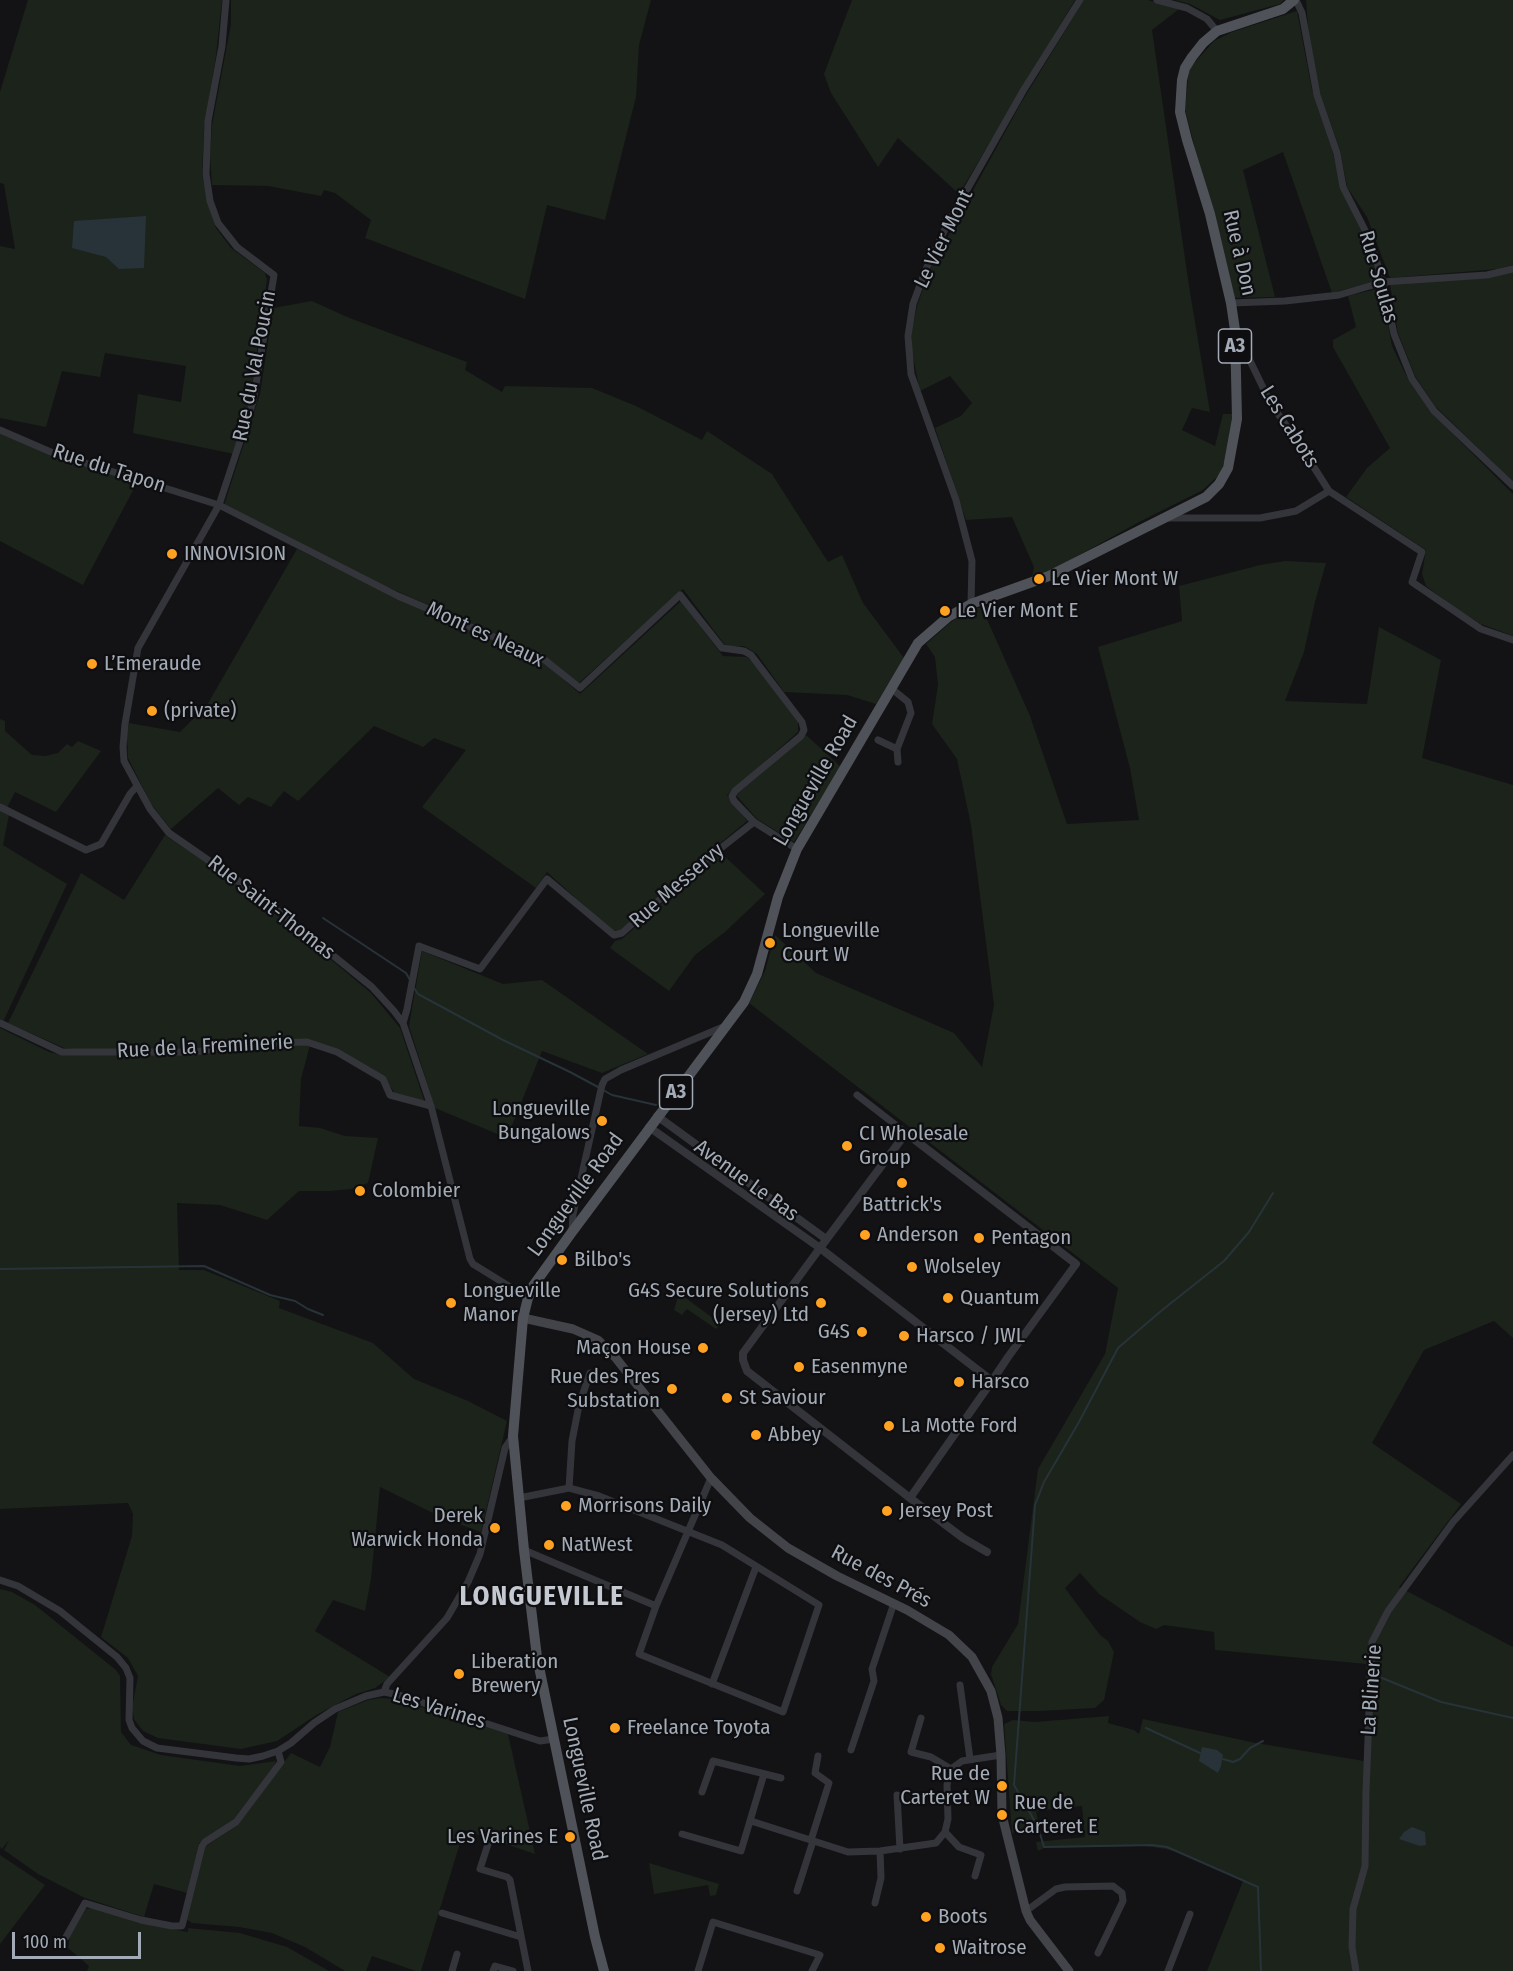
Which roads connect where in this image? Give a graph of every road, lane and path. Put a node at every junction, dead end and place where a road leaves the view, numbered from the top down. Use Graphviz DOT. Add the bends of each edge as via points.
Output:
graph roads {
  1 [pos="226,0"];
  2 [pos="1080,0"];
  3 [pos="1157,0"];
  4 [pos="1295,0"];
  5 [pos="1217,31"];
  6 [pos="1513,269"];
  7 [pos="1383,282"];
  8 [pos="1231,303"];
  9 [pos="1235,330"];
  10 [pos="0,430"];
  11 [pos="1513,486"];
  12 [pos="1329,491"];
  13 [pos="219,506"];
  14 [pos="1165,518"];
  15 [pos="971,604"];
  16 [pos="1513,640"];
  17 [pos="892,689"];
  18 [pos="878,740"];
  19 [pos="897,749"];
  20 [pos="898,762"];
  21 [pos="137,786"];
  22 [pos="0,807"];
  23 [pos="754,822"];
  24 [pos="797,849"];
  25 [pos="0,1023"];
  26 [pos="403,1023"];
  27 [pos="726,1026"];
  28 [pos="857,1095"];
  29 [pos="431,1106"];
  30 [pos="657,1116"];
  31 [pos="649,1127"];
  32 [pos="906,1133"];
  33 [pos="572,1232"];
  34 [pos="826,1239"];
  35 [pos="820,1248"];
  36 [pos="528,1298"];
  37 [pos="523,1318"];
  38 [pos="590,1373"];
  39 [pos="992,1381"];
  40 [pos="513,1436"];
  41 [pos="1513,1455"];
  42 [pos="711,1478"];
  43 [pos="569,1488"];
  44 [pos="519,1497"];
  45 [pos="910,1498"];
  46 [pos="688,1530"];
  47 [pos="524,1551"];
  48 [pos="987,1552"];
  49 [pos="756,1567"];
  50 [pos="0,1580"];
  51 [pos="894,1603"];
  52 [pos="656,1606"];
  53 [pos="712,1684"];
  54 [pos="960,1685"];
  55 [pos="384,1692"];
  56 [pos="921,1718"];
  57 [pos="554,1739"];
  58 [pos="851,1750"];
  59 [pos="278,1751"];
  60 [pos="1001,1755"];
  61 [pos="818,1756"];
  62 [pos="970,1759"];
  63 [pos="951,1769"];
  64 [pos="764,1774"];
  65 [pos="781,1778"];
  66 [pos="702,1792"];
  67 [pos="897,1795"];
  68 [pos="751,1821"];
  69 [pos="945,1832"];
  70 [pos="682,1834"];
  71 [pos="489,1841"];
  72 [pos="812,1841"];
  73 [pos="900,1849"];
  74 [pos="880,1851"];
  75 [pos="975,1876"];
  76 [pos="798,1891"];
  77 [pos="875,1903"];
  78 [pos="1026,1911"];
  79 [pos="442,1913"];
  80 [pos="1190,1914"];
  81 [pos="66,1936"];
  82 [pos="521,1937"];
  83 [pos="1098,1953"];
  84 [pos="457,1954"];
  85 [pos="452,1971"];
  86 [pos="493,1971"];
  87 [pos="513,1971"];
  88 [pos="528,1971"];
  89 [pos="604,1971"];
  90 [pos="698,1971"];
  91 [pos="812,1971"];
  92 [pos="1069,1971"];
  93 [pos="1168,1971"];
  94 [pos="1356,1971"];
  1 -- 13 [label="street, Rue du Val Poucin" via="208,121 206,174 210,201 218,223 237,246 274,275 253,402"];
  2 -- 15 [label="street, Le Vier Mont" via="948,223 913,304 908,336 911,374 956,500 972,561"];
  3 -- 5 [label="street" via="1187,8 1208,19"];
  4 -- 5 [label="main road, Rue à Don / A3" via="1283,9"];
  4 -- 7 [label="street, Rue Soulas" via="1302,13 1317,95 1337,153 1343,187 1370,240"];
  5 -- 8 [label="main road, Rue à Don / A3" via="1185,68 1180,112"];
  6 -- 7 [label="street" via="1487,275"];
  7 -- 8 [label="street" via="1339,295"];
  7 -- 11 [label="street, Rue Soulas" via="1394,334 1412,379 1434,411"];
  8 -- 9 [label="main road, Rue à Don / A3"];
  9 -- 12 [label="street, Les Cabots" via="1271,404"];
  9 -- 14 [label="main road, Rue à Don / A3" via="1237,419 1228,468 1206,497"];
  10 -- 13 [label="street, Rue du Tapon" via="53,453"];
  12 -- 14 [label="street" via="1296,511 1260,518"];
  12 -- 16 [label="street" via="1422,552 1412,582 1481,629"];
  13 -- 21 [label="street, Rue Saint-Thomas" via="138,648 123,747 124,761"];
  13 -- 23 [label="street, Mont es Neaux" via="398,596 541,657 580,688 680,595 722,648 751,655 802,722 801,736 732,796"];
  14 -- 15 [label="main road, Rue à Don / A3" via="1049,576"];
  15 -- 17 [label="main road, Longueville Road / A3" via="948,617 918,644"];
  17 -- 19 [label="street" via="908,702 911,713"];
  17 -- 24 [label="main road, Longueville Road / A3"];
  18 -- 19 [label="street"];
  19 -- 20 [label="street"];
  21 -- 22 [label="street" via="101,844 86,850"];
  21 -- 26 [label="street, Rue Saint-Thomas" via="169,833 256,894 372,987"];
  23 -- 24 [label="street, Mont es Neaux"];
  23 -- 26 [label="street, Rue Messervy" via="622,933 614,935 547,879 480,969 419,946"];
  24 -- 27 [label="main road, Longueville Road / A3" via="778,897 757,974 744,1002"];
  25 -- 29 [label="street, Rue de la Freminerie" via="62,1052 194,1053 246,1044 307,1042 337,1052 383,1079 390,1095"];
  26 -- 29 [label="street, Rue Saint-Thomas"];
  27 -- 30 [label="main road, Longueville Road / A3"];
  27 -- 33 [label="street" via="605,1079"];
  28 -- 32 [label="street"];
  29 -- 36 [label="street, Rue Saint-Thomas" via="470,1259"];
  30 -- 31 [label="main road, Longueville Road / A3"];
  30 -- 34 [label="street, Avenue Le Bas"];
  31 -- 33 [label="main road, Longueville Road / A3"];
  31 -- 35 [label="street, Avenue Le Bas"];
  32 -- 34 [label="street"];
  32 -- 39 [label="street" via="1076,1264"];
  33 -- 36 [label="main road, Longueville Road / A3"];
  34 -- 35 [label="street"];
  35 -- 39 [label="street, Avenue Le Bas"];
  35 -- 45 [label="street" via="747,1347 743,1360 747,1371"];
  36 -- 37 [label="main road, Longueville Road / A3"];
  37 -- 40 [label="main road, Longueville Road / A3"];
  37 -- 42 [label="main road, Rue des Prés" via="573,1329 598,1340 622,1364"];
  38 -- 43 [label="street" via="572,1441"];
  39 -- 45 [label="street"];
  40 -- 44 [label="main road, Longueville Road / A3"];
  40 -- 55 [label="street" via="505,1448 480,1554 468,1582 447,1618"];
  41 -- 94 [label="street, La Blinerie" via="1453,1522 1388,1611 1372,1642 1365,1866 1353,1909"];
  42 -- 46 [label="street"];
  42 -- 51 [label="main road, Rue des Prés" via="750,1518 788,1548"];
  43 -- 44 [label="street"];
  43 -- 46 [label="street"];
  44 -- 47 [label="main road, Longueville Road / A3"];
  45 -- 48 [label="street"];
  46 -- 49 [label="street" via="722,1545"];
  46 -- 52 [label="street"];
  47 -- 52 [label="street"];
  47 -- 57 [label="main road, Longueville Road / A3" via="537,1657"];
  49 -- 53 [label="street"];
  49 -- 53 [label="street" via="819,1605 783,1712"];
  50 -- 59 [label="street, Les Varines" via="60,1611 117,1657 130,1678 129,1720 143,1741 157,1748 249,1759"];
  51 -- 58 [label="street"];
  51 -- 60 [label="main road, Rue des Prés" via="949,1635 979,1667 998,1718"];
  52 -- 53 [label="street" via="639,1654"];
  54 -- 62 [label="street"];
  55 -- 57 [label="street, Les Varines" via="540,1740"];
  55 -- 59 [label="street, Les Varines" via="335,1709"];
  56 -- 63 [label="street" via="911,1752 931,1757"];
  57 -- 89 [label="main road, Longueville Road / A3"];
  59 -- 81 [label="street" via="281,1762 236,1822 202,1846 182,1926 141,1920 85,1903"];
  60 -- 62 [label="street"];
  60 -- 78 [label="main road, Rue des Prés" via="1002,1815"];
  61 -- 72 [label="street" via="815,1773 829,1783"];
  62 -- 63 [label="street"];
  63 -- 69 [label="street"];
  64 -- 65 [label="street"];
  64 -- 66 [label="street" via="713,1761"];
  64 -- 68 [label="street"];
  67 -- 73 [label="street"];
  68 -- 70 [label="street" via="741,1851"];
  68 -- 72 [label="street"];
  69 -- 73 [label="street" via="936,1843"];
  69 -- 75 [label="street" via="959,1846 981,1855"];
  71 -- 82 [label="street" via="480,1869 510,1880"];
  72 -- 74 [label="street" via="848,1852"];
  72 -- 76 [label="street"];
  73 -- 74 [label="street"];
  74 -- 77 [label="street" via="881,1878"];
  78 -- 83 [label="street" via="1056,1889 1113,1886 1122,1893 1123,1901"];
  78 -- 92 [label="main road, Rue des Prés"];
  79 -- 82 [label="street"];
  80 -- 93 [label="street"];
  82 -- 88 [label="street"];
  84 -- 85 [label="street"];
  86 -- 87 [label="street" via="495,1966"];
  90 -- 91 [label="street" via="714,1922 820,1955"];
}
